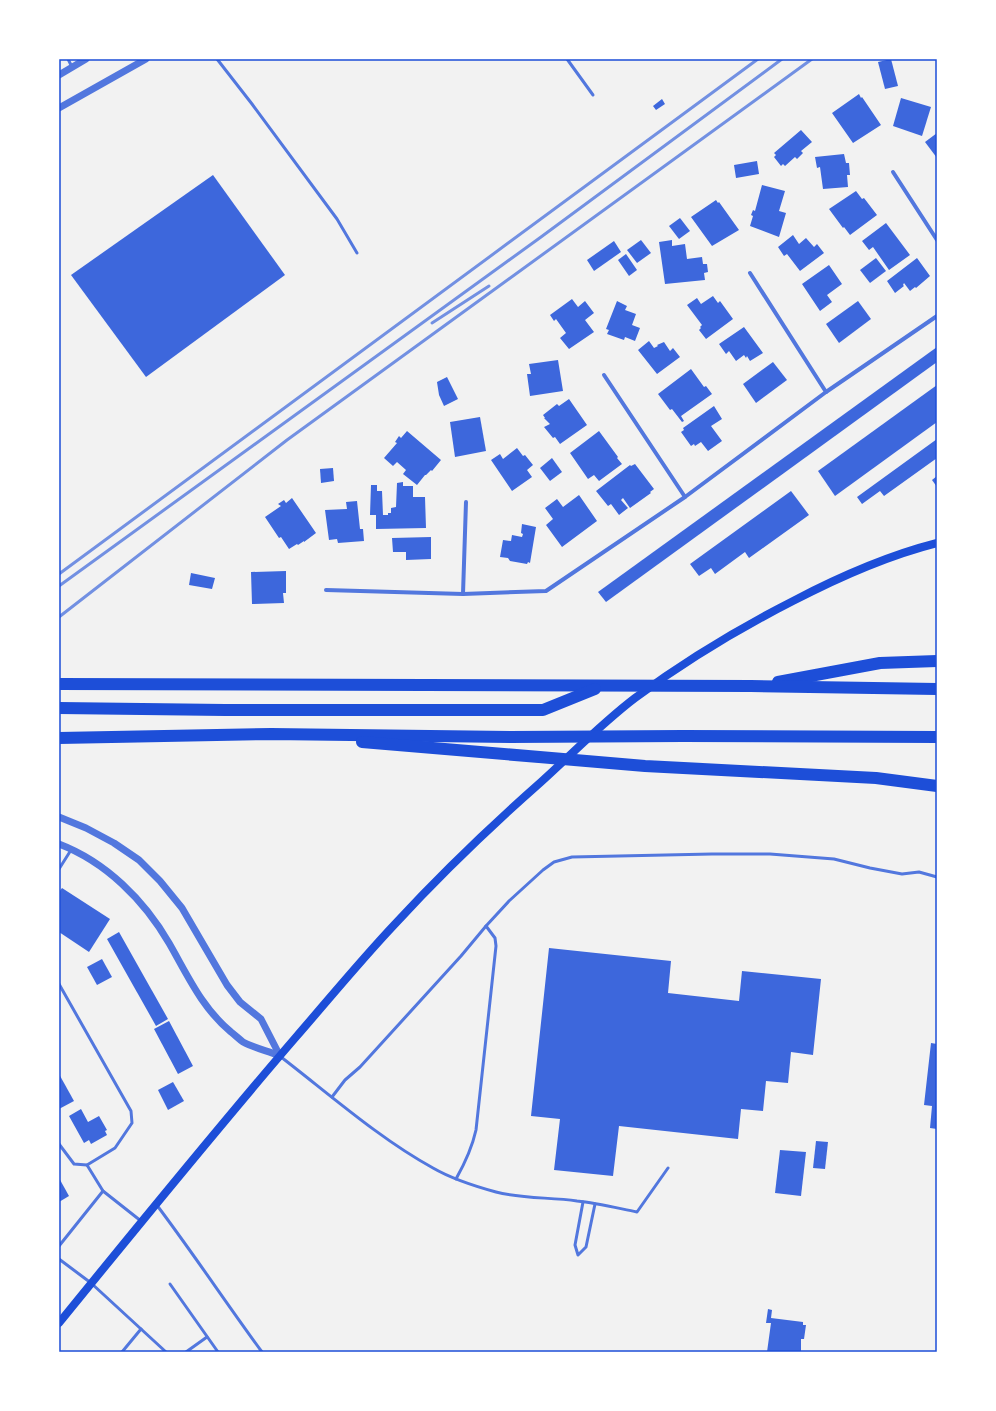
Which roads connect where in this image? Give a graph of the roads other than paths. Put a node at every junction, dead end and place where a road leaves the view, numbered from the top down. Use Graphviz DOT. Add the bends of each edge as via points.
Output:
graph roads {
  1 [pos="68,59"];
  2 [pos="86,59"];
  3 [pos="146,59"];
  4 [pos="217,59"];
  5 [pos="567,59"];
  6 [pos="72,67"];
  7 [pos="59,75"];
  8 [pos="593,95"];
  9 [pos="59,108"];
  10 [pos="893,172"];
  11 [pos="937,240"];
  12 [pos="357,253"];
  13 [pos="750,273"];
  14 [pos="937,316"];
  15 [pos="604,375"];
  16 [pos="826,392"];
  17 [pos="685,497"];
  18 [pos="466,502"];
  19 [pos="937,543"];
  20 [pos="326,590"];
  21 [pos="463,594"];
  22 [pos="937,661"];
  23 [pos="59,684"];
  24 [pos="601,686"];
  25 [pos="751,686"];
  26 [pos="937,689"];
  27 [pos="59,708"];
  28 [pos="271,734"];
  29 [pos="937,737"];
  30 [pos="59,738"];
  31 [pos="937,786"];
  32 [pos="59,817"];
  33 [pos="59,844"];
  34 [pos="72,849"];
  35 [pos="59,869"];
  36 [pos="937,877"];
  37 [pos="486,926"];
  38 [pos="59,984"];
  39 [pos="280,1056"];
  40 [pos="332,1097"];
  41 [pos="59,1144"];
  42 [pos="87,1165"];
  43 [pos="668,1168"];
  44 [pos="456,1179"];
  45 [pos="103,1191"];
  46 [pos="583,1202"];
  47 [pos="156,1204"];
  48 [pos="596,1204"];
  49 [pos="142,1221"];
  50 [pos="59,1246"];
  51 [pos="59,1259"];
  52 [pos="91,1283"];
  53 [pos="170,1284"];
  54 [pos="59,1323"];
  55 [pos="141,1329"];
  56 [pos="207,1337"];
  57 [pos="122,1352"];
  58 [pos="166,1352"];
  59 [pos="186,1352"];
  60 [pos="218,1352"];
  61 [pos="262,1352"];
  1 -- 6 [label="lane"];
  2 -- 6 [label="street"];
  3 -- 9 [label="street"];
  4 -- 12 [label="lane" via="337,219"];
  5 -- 8 [label="lane"];
  6 -- 7 [label="street"];
  10 -- 11 [label="street"];
  13 -- 16 [label="street"];
  14 -- 16 [label="street"];
  15 -- 17 [label="street"];
  16 -- 17 [label="street"];
  17 -- 21 [label="street" via="546,591"];
  18 -- 21 [label="street"];
  19 -- 39 [label="main road" via="904,551 838,578 751,622 633,700 516,804 395,923"];
  20 -- 21 [label="street"];
  22 -- 25 [label="highway" via="880,663"];
  23 -- 24 [label="highway"];
  24 -- 25 [label="highway"];
  24 -- 27 [label="highway" via="543,710"];
  25 -- 26 [label="highway"];
  28 -- 29 [label="highway"];
  28 -- 30 [label="highway"];
  28 -- 31 [label="highway" via="645,766 876,778"];
  32 -- 39 [label="street" via="114,843 139,860 160,881 182,908 227,985 240,1002 260,1019"];
  33 -- 34 [label="street"];
  34 -- 35 [label="lane"];
  34 -- 39 [label="street" via="117,879 138,899 168,942 202,1002 219,1022 243,1042"];
  36 -- 37 [label="lane" via="920,872 902,874 834,859 770,854 572,857 554,862 543,870"];
  37 -- 40 [label="lane"];
  37 -- 44 [label="lane" via="495,938 496,946 476,1130 469,1156"];
  38 -- 42 [label="lane" via="131,1111 132,1122 115,1148"];
  39 -- 40 [label="lane"];
  39 -- 47 [label="main road"];
  40 -- 44 [label="lane" via="412,1156"];
  41 -- 42 [label="lane" via="74,1164"];
  42 -- 45 [label="lane"];
  43 -- 48 [label="lane" via="637,1212"];
  44 -- 46 [label="lane" via="498,1193"];
  45 -- 49 [label="lane"];
  45 -- 50 [label="lane"];
  46 -- 48 [label="lane"];
  46 -- 48 [label="lane" via="575,1246 578,1255 586,1247"];
  47 -- 49 [label="main road"];
  47 -- 61 [label="lane"];
  49 -- 52 [label="main road"];
  51 -- 52 [label="lane"];
  52 -- 54 [label="main road"];
  52 -- 55 [label="lane"];
  53 -- 56 [label="lane"];
  55 -- 57 [label="lane"];
  55 -- 58 [label="lane"];
  56 -- 59 [label="lane"];
  56 -- 60 [label="lane"];
}
